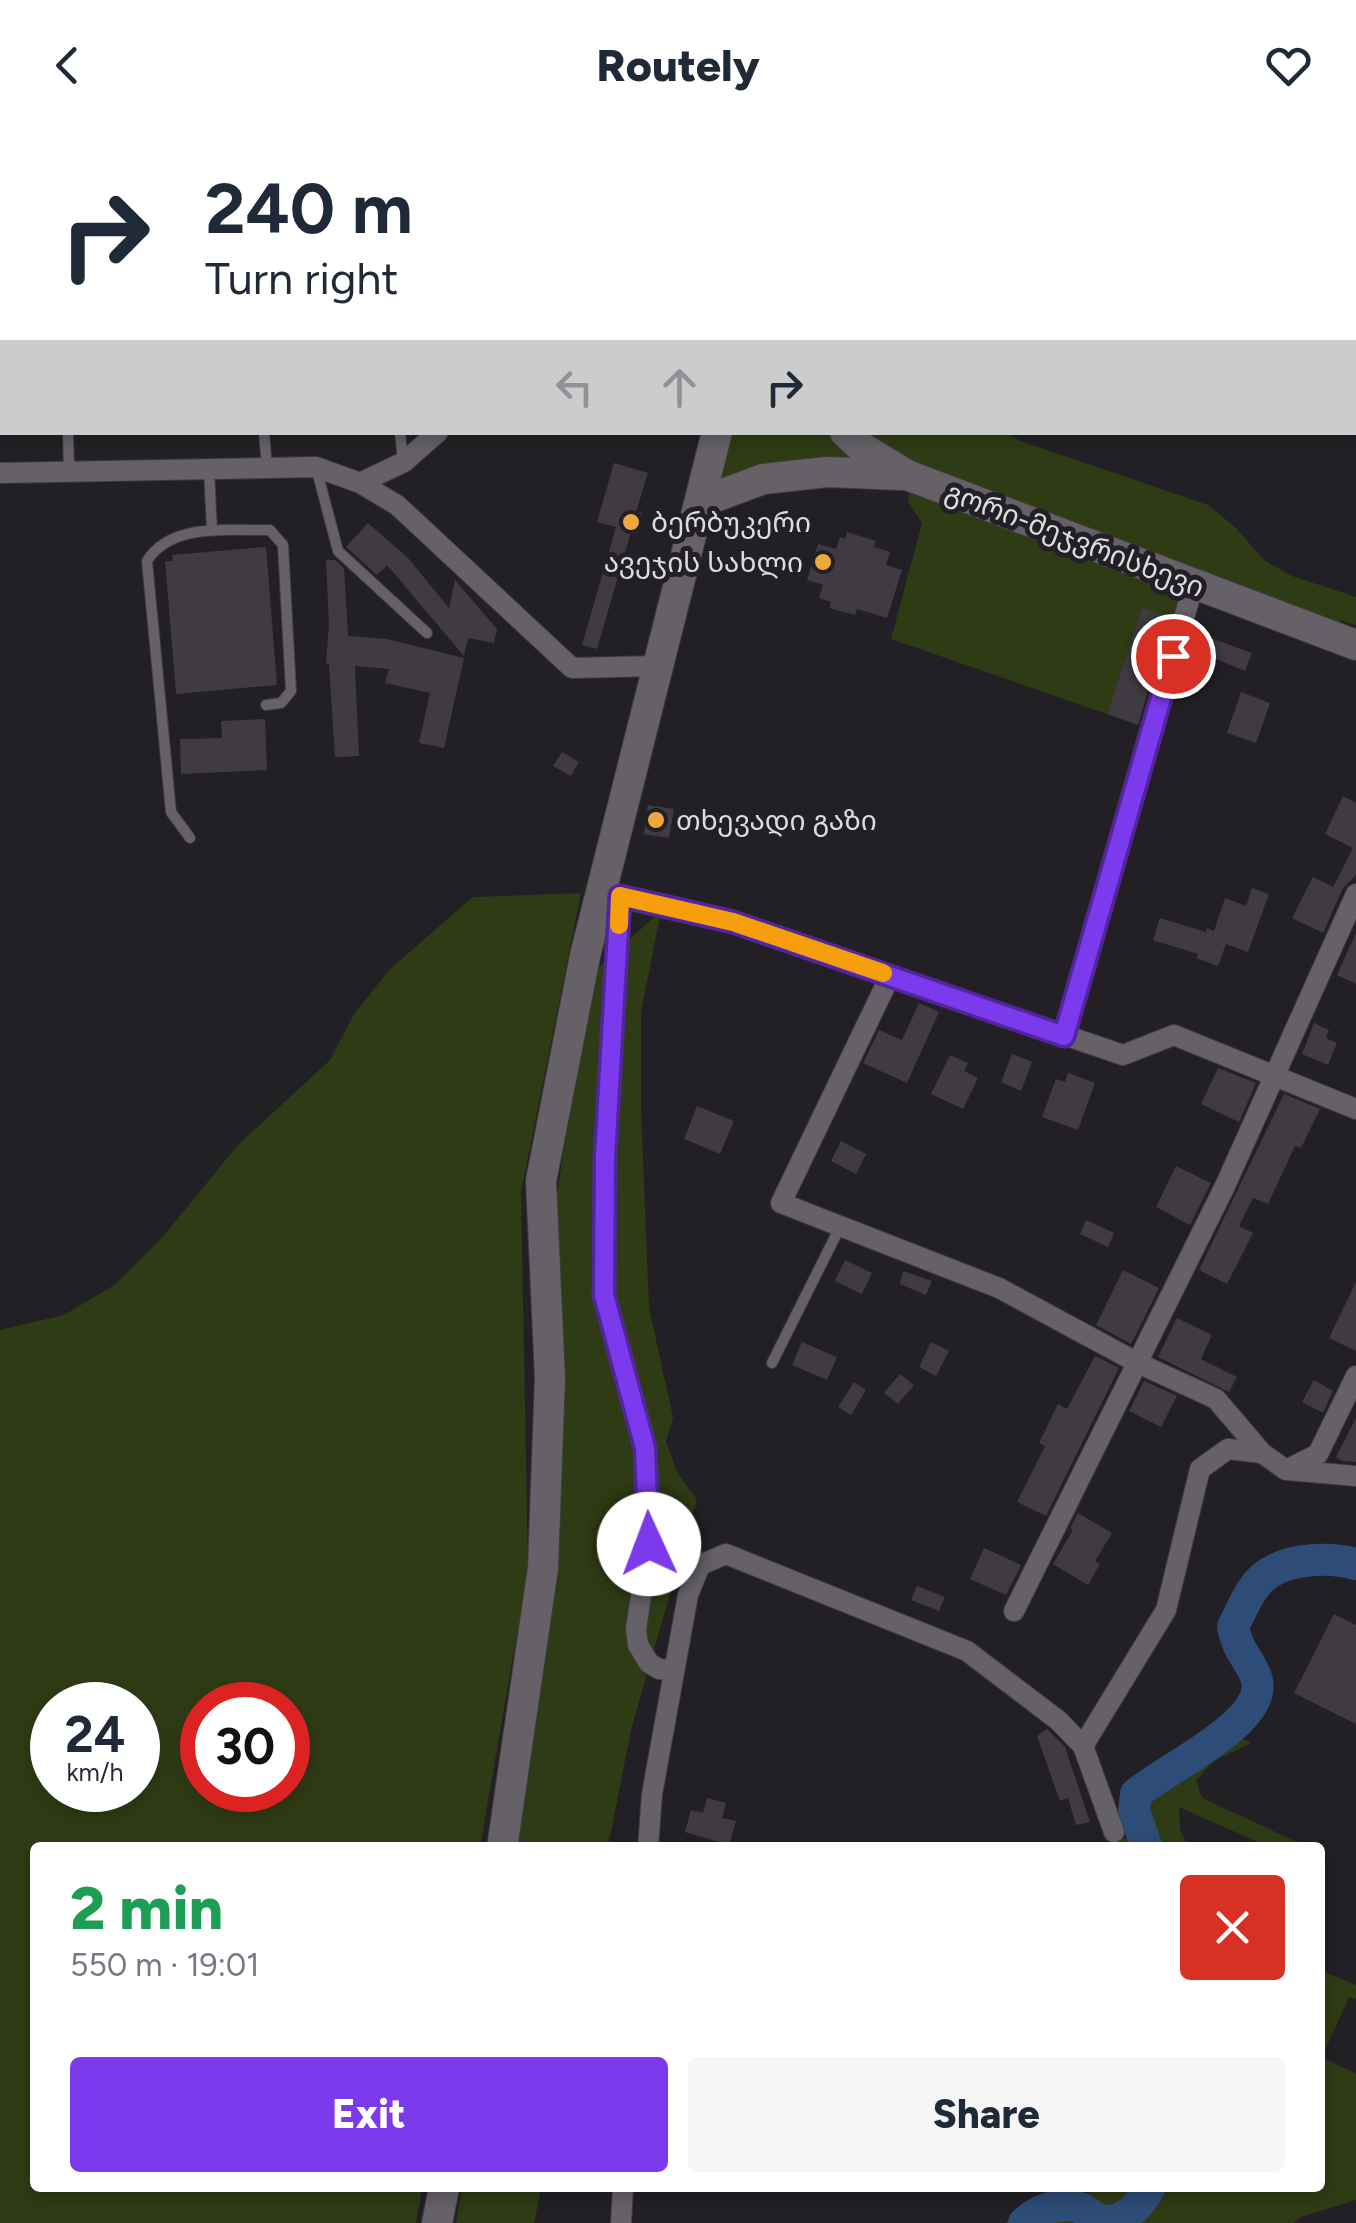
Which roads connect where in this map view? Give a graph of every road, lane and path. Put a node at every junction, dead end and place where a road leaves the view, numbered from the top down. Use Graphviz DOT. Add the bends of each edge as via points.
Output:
graph roads {
  1 [pos="68,435"];
  2 [pos="264,435"];
  3 [pos="400,435"];
  4 [pos="435,435"];
  5 [pos="716,435"];
  6 [pos="848,435"];
  7 [pos="404,462"];
  8 [pos="316,467"];
  9 [pos="267,468"];
  10 [pos="209,469"];
  11 [pos="69,472"];
  12 [pos="0,473"];
  13 [pos="907,475"];
  14 [pos="360,484"];
  15 [pos="700,503"];
  16 [pos="212,531"];
  17 [pos="1194,584"];
  18 [pos="428,634"];
  19 [pos="1356,644"];
  20 [pos="658,666"];
  21 [pos="266,705"];
  22 [pos="190,838"];
  23 [pos="611,894"];
  24 [pos="1356,894"];
  25 [pos="890,976"];
  26 [pos="1064,1036"];
  27 [pos="1274,1076"];
  28 [pos="1356,1109"];
  29 [pos="840,1226"];
  30 [pos="772,1362"];
  31 [pos="1138,1362"];
  32 [pos="1356,1376"];
  33 [pos="1262,1453"];
  34 [pos="1286,1470"];
  35 [pos="1356,1476"];
  36 [pos="1014,1611"];
  37 [pos="674,1670"];
  38 [pos="1083,1746"];
  39 [pos="1114,1832"];
  40 [pos="503,1842"];
  41 [pos="648,1842"];
  42 [pos="443,2192"];
  43 [pos="623,2192"];
  44 [pos="437,2223"];
  45 [pos="621,2223"];
  1 -- 11 [label="lane"];
  2 -- 9 [label="lane"];
  3 -- 7 [label="lane"];
  4 -- 7 [label="street"];
  5 -- 15 [label="main road"];
  6 -- 13 [label="main road, გორი-მეჯვრისხევი"];
  7 -- 14 [label="street"];
  8 -- 9 [label="street"];
  8 -- 14 [label="street"];
  8 -- 18 [label="lane" via="338,551"];
  9 -- 10 [label="street"];
  10 -- 11 [label="street"];
  10 -- 16 [label="lane"];
  11 -- 12 [label="street"];
  13 -- 15 [label="main road, გორი-მეჯვრისხევი" via="826,472 764,480"];
  13 -- 17 [label="main road, გორი-მეჯვრისხევი"];
  14 -- 20 [label="street" via="398,505 572,668"];
  15 -- 20 [label="main road"];
  16 -- 21 [label="lane" via="270,530 283,546 291,691 280,703"];
  16 -- 22 [label="lane" via="176,538 148,562 172,812"];
  17 -- 19 [label="main road, გორი-მეჯვრისხევი"];
  17 -- 26 [label="street"];
  20 -- 23 [label="main road"];
  23 -- 25 [label="street" via="733,922"];
  23 -- 37 [label="street" via="604,1295 645,1448 649,1544 638,1645 649,1664"];
  23 -- 40 [label="main road" via="584,956 542,1181 550,1378 543,1568"];
  24 -- 27 [label="street"];
  25 -- 26 [label="street"];
  25 -- 29 [label="street" via="781,1203"];
  26 -- 27 [label="street" via="1123,1054 1174,1035"];
  27 -- 28 [label="street"];
  27 -- 31 [label="street"];
  29 -- 30 [label="lane"];
  29 -- 31 [label="street" via="999,1288"];
  31 -- 33 [label="street" via="1216,1400"];
  31 -- 36 [label="street"];
  32 -- 34 [label="street" via="1318,1454"];
  33 -- 34 [label="street"];
  33 -- 38 [label="street" via="1228,1449 1200,1469 1166,1610"];
  34 -- 35 [label="street"];
  37 -- 38 [label="street" via="700,1565 726,1554 967,1650"];
  37 -- 41 [label="street"];
  38 -- 39 [label="street"];
  42 -- 44 [label="main road"];
  43 -- 45 [label="street"];
}
